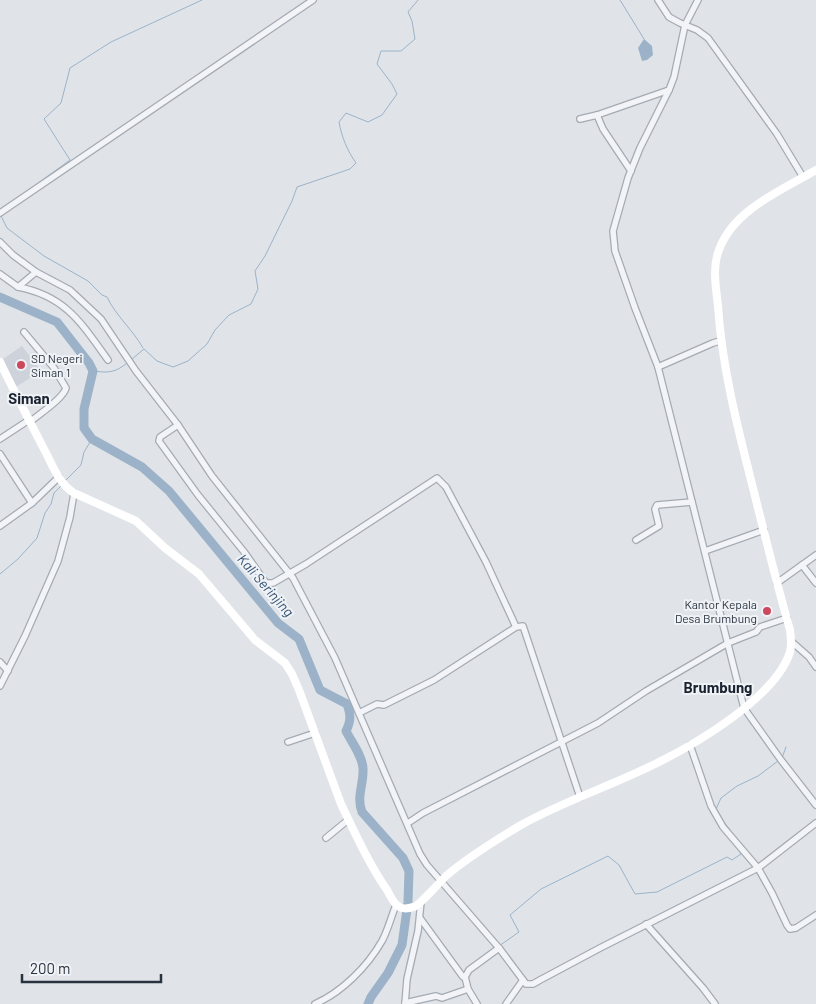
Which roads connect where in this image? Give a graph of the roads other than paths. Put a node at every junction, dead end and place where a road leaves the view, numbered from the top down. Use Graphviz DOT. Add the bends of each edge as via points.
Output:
graph roads {
  1 [pos="313,0"];
  2 [pos="658,0"];
  3 [pos="698,0"];
  4 [pos="685,25"];
  5 [pos="669,90"];
  6 [pos="597,115"];
  7 [pos="580,119"];
  8 [pos="816,170"];
  9 [pos="631,171"];
  10 [pos="803,177"];
  11 [pos="1,213"];
  12 [pos="0,242"];
  13 [pos="36,272"];
  14 [pos="0,274"];
  15 [pos="18,287"];
  16 [pos="24,332"];
  17 [pos="720,342"];
  18 [pos="108,360"];
  19 [pos="0,362"];
  20 [pos="658,367"];
  21 [pos="29,421"];
  22 [pos="178,425"];
  23 [pos="0,440"];
  24 [pos="0,454"];
  25 [pos="62,481"];
  26 [pos="74,493"];
  27 [pos="32,502"];
  28 [pos="692,502"];
  29 [pos="0,526"];
  30 [pos="764,530"];
  31 [pos="636,540"];
  32 [pos="705,551"];
  33 [pos="816,555"];
  34 [pos="802,565"];
  35 [pos="289,574"];
  36 [pos="777,583"];
  37 [pos="816,583"];
  38 [pos="787,618"];
  39 [pos="516,628"];
  40 [pos="792,642"];
  41 [pos="728,643"];
  42 [pos="0,662"];
  43 [pos="816,667"];
  44 [pos="8,671"];
  45 [pos="0,686"];
  46 [pos="744,708"];
  47 [pos="359,713"];
  48 [pos="315,733"];
  49 [pos="561,741"];
  50 [pos="288,742"];
  51 [pos="690,745"];
  52 [pos="580,797"];
  53 [pos="816,805"];
  54 [pos="348,820"];
  55 [pos="408,823"];
  56 [pos="816,823"];
  57 [pos="326,838"];
  58 [pos="758,868"];
  59 [pos="441,881"];
  60 [pos="421,902"];
  61 [pos="403,907"];
  62 [pos="816,915"];
  63 [pos="420,918"];
  64 [pos="646,924"];
  65 [pos="498,947"];
  66 [pos="464,977"];
  67 [pos="523,980"];
  68 [pos="468,989"];
  69 [pos="315,1004"];
  70 [pos="405,1004"];
  71 [pos="477,1004"];
  72 [pos="506,1004"];
  73 [pos="715,1004"];
  1 -- 11 [label="street"];
  2 -- 4 [label="street" via="670,17"];
  3 -- 4 [label="street"];
  4 -- 5 [label="street"];
  4 -- 10 [label="street" via="708,38 777,134"];
  5 -- 6 [label="street"];
  5 -- 9 [label="street"];
  6 -- 7 [label="street"];
  6 -- 9 [label="street"];
  8 -- 10 [label="street"];
  9 -- 20 [label="street" via="613,231 615,251"];
  10 -- 17 [label="street" via="755,206 727,234 718,250 715,269"];
  12 -- 13 [label="street"];
  13 -- 15 [label="street"];
  13 -- 22 [label="street" via="70,290 106,324 125,356"];
  14 -- 15 [label="street"];
  15 -- 18 [label="street" via="47,296 68,309"];
  16 -- 21 [label="street" via="66,388 60,397"];
  17 -- 20 [label="street"];
  17 -- 30 [label="street" via="732,408"];
  19 -- 21 [label="street"];
  20 -- 28 [label="street"];
  21 -- 23 [label="street"];
  21 -- 25 [label="street"];
  22 -- 35 [label="street" via="212,476"];
  22 -- 35 [label="street" via="159,441 198,495 263,581 273,583"];
  24 -- 27 [label="street"];
  25 -- 26 [label="street"];
  25 -- 27 [label="street"];
  26 -- 44 [label="street" via="58,561"];
  26 -- 48 [label="street" via="136,520 199,574 255,640 288,668"];
  27 -- 29 [label="street"];
  28 -- 31 [label="street" via="657,505 659,526"];
  28 -- 32 [label="street"];
  30 -- 32 [label="street"];
  30 -- 36 [label="street"];
  32 -- 41 [label="street"];
  33 -- 34 [label="street"];
  34 -- 36 [label="street"];
  34 -- 37 [label="street"];
  35 -- 39 [label="street" via="437,478 446,487 486,562"];
  35 -- 47 [label="street" via="335,658"];
  36 -- 38 [label="street"];
  38 -- 40 [label="street"];
  38 -- 41 [label="street"];
  39 -- 47 [label="street" via="434,680 384,705 377,704"];
  39 -- 49 [label="street" via="524,628"];
  40 -- 43 [label="street"];
  40 -- 46 [label="street" via="790,653 774,679"];
  41 -- 46 [label="street"];
  41 -- 49 [label="street" via="598,723"];
  42 -- 44 [label="street"];
  44 -- 45 [label="street"];
  46 -- 51 [label="street"];
  46 -- 53 [label="street"];
  47 -- 55 [label="street"];
  48 -- 50 [label="street"];
  48 -- 54 [label="street"];
  49 -- 52 [label="street"];
  49 -- 55 [label="street"];
  51 -- 52 [label="street" via="656,764"];
  51 -- 58 [label="street" via="711,806 723,827"];
  52 -- 59 [label="street" via="520,826"];
  54 -- 57 [label="street"];
  54 -- 61 [label="street" via="380,881"];
  55 -- 59 [label="street" via="420,854"];
  56 -- 58 [label="street"];
  58 -- 62 [label="street" via="790,929"];
  58 -- 64 [label="street"];
  59 -- 60 [label="street"];
  59 -- 65 [label="street"];
  60 -- 61 [label="street"];
  60 -- 63 [label="street"];
  61 -- 69 [label="street" via="382,941 351,979"];
  63 -- 66 [label="street"];
  63 -- 70 [label="street"];
  64 -- 67 [label="street" via="533,984 526,984"];
  64 -- 73 [label="street"];
  65 -- 66 [label="street"];
  65 -- 67 [label="street"];
  66 -- 68 [label="street"];
  67 -- 72 [label="street"];
  68 -- 70 [label="street" via="442,998 436,996"];
  68 -- 71 [label="street"];
}
